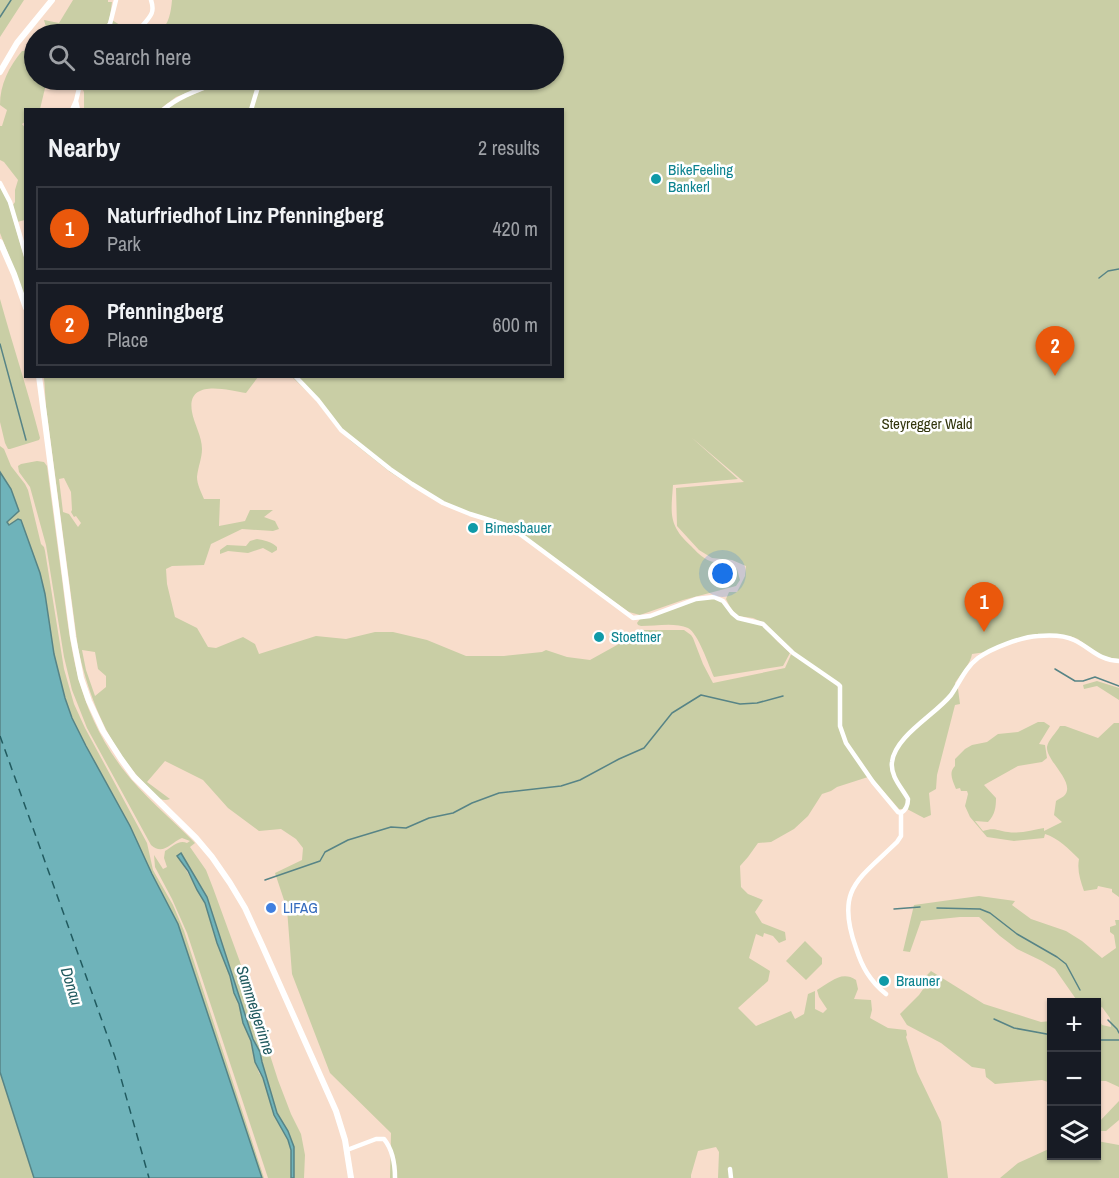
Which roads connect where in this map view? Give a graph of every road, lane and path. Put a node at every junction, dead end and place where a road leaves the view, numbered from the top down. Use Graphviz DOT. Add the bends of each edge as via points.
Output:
graph roads {
  1 [pos="52,0"];
  2 [pos="116,0"];
  3 [pos="152,0"];
  4 [pos="32,24"];
  5 [pos="110,24"];
  6 [pos="144,24"];
  7 [pos="24,34"];
  8 [pos="0,72"];
  9 [pos="79,90"];
  10 [pos="200,90"];
  11 [pos="257,90"];
  12 [pos="76,101"];
  13 [pos="73,108"];
  14 [pos="78,108"];
  15 [pos="165,108"];
  16 [pos="252,108"];
  17 [pos="0,183"];
  18 [pos="0,242"];
  19 [pos="24,249"];
  20 [pos="24,302"];
  21 [pos="39,378"];
  22 [pos="296,378"];
  23 [pos="1119,661"];
  24 [pos="901,813"];
  25 [pos="886,994"];
  26 [pos="347,1150"];
  27 [pos="730,1169"];
  28 [pos="351,1178"];
  29 [pos="395,1178"];
  30 [pos="731,1178"];
  1 -- 4 [label="main road"];
  2 -- 5 [label="street"];
  3 -- 6 [label="street" via="153,14"];
  7 -- 8 [label="main road"];
  9 -- 12 [label="street"];
  10 -- 15 [label="street"];
  11 -- 16 [label="street"];
  12 -- 13 [label="street"];
  12 -- 14 [label="street"];
  17 -- 19 [label="street"];
  18 -- 20 [label="main road"];
  21 -- 26 [label="main road" via="73,638 89,701 127,769 204,848 237,895 331,1100"];
  22 -- 24 [label="street" via="341,430 390,469 443,502 509,526 633,618 709,596 723,601 738,618 763,624 840,686 840,726 846,743"];
  23 -- 24 [label="street" via="1101,657 1068,637 1049,636 1029,637 979,658 964,672 949,697 896,749 891,768 908,799"];
  24 -- 25 [label="street" via="901,836 858,880 847,912 863,967"];
  26 -- 28 [label="main road"];
  26 -- 29 [label="street" via="384,1139 395,1164"];
  27 -- 30 [label="street"];
}
